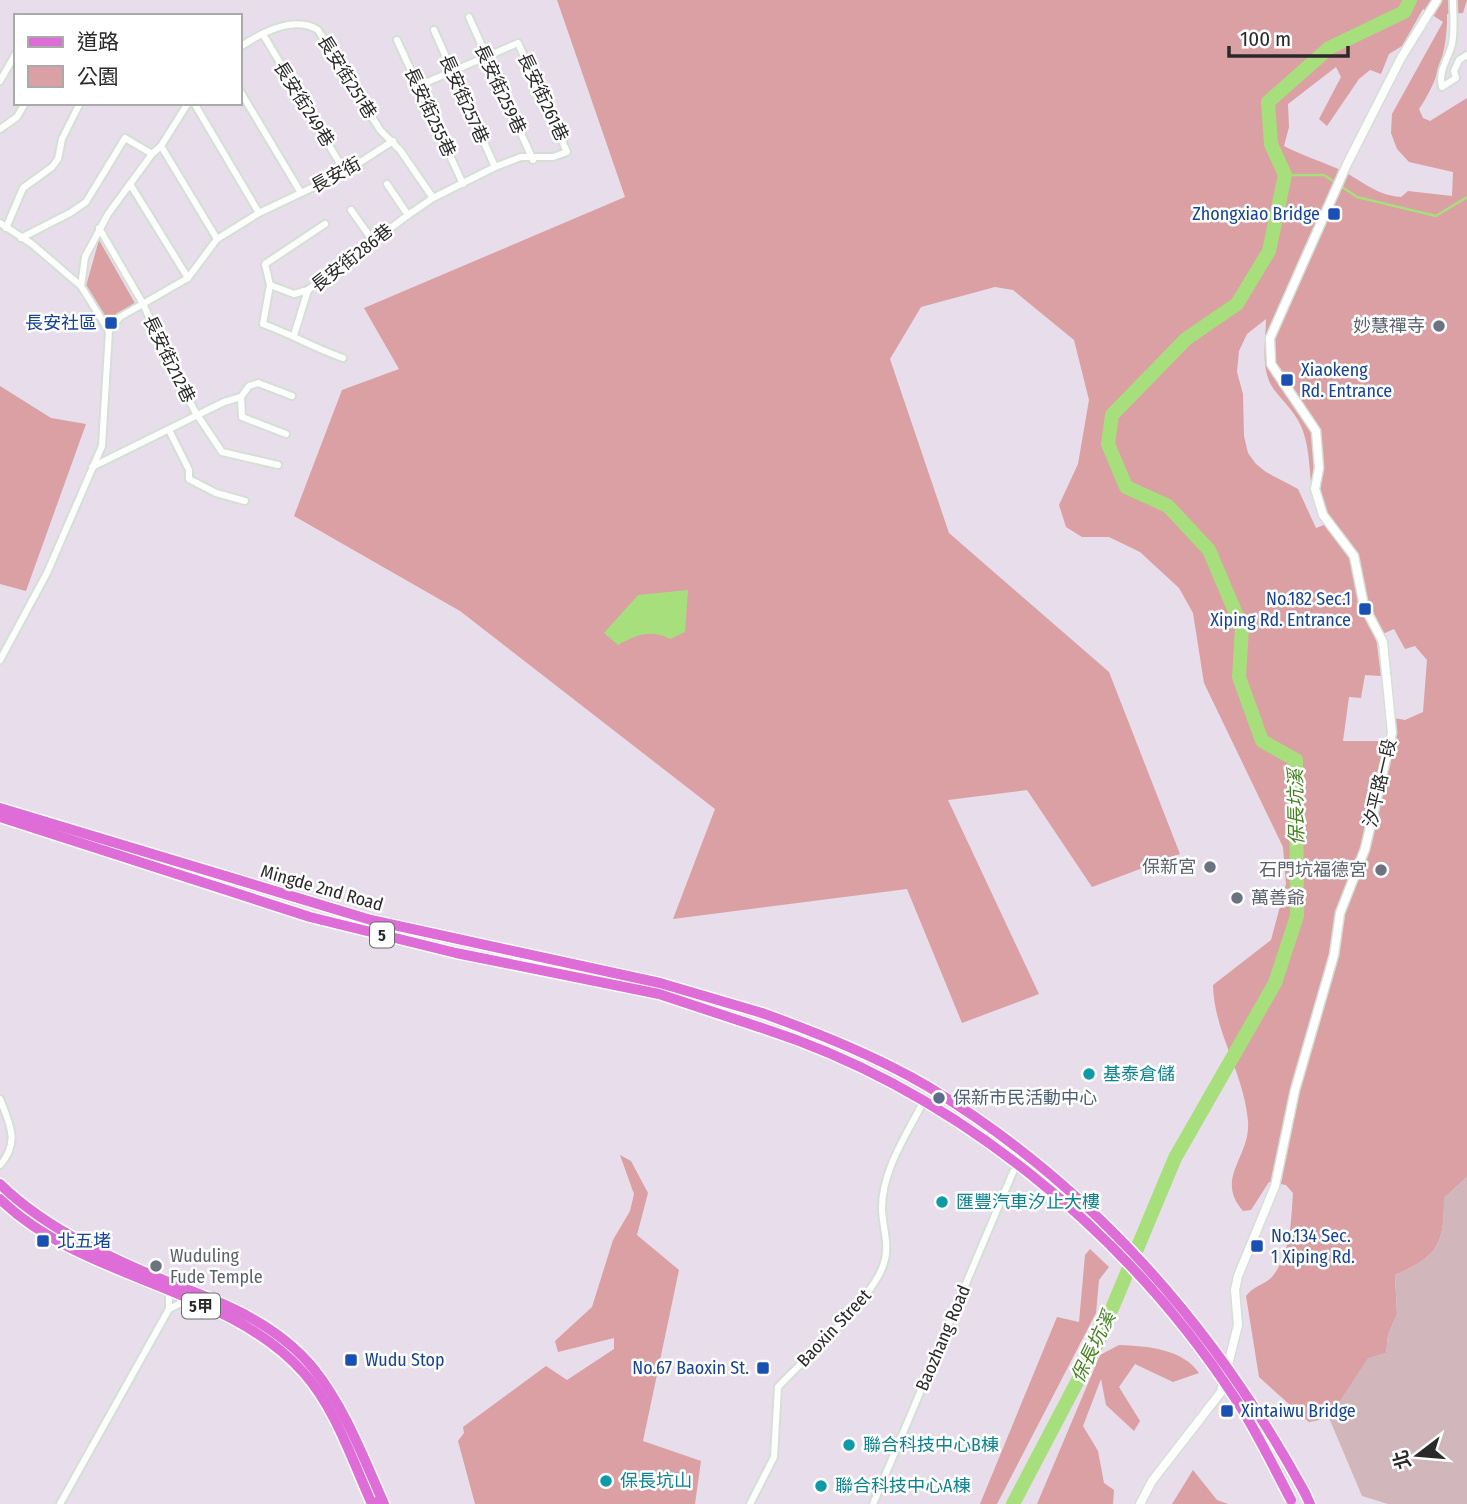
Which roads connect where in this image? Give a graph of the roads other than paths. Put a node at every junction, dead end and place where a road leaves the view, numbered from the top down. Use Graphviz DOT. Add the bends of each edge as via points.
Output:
graph roads {
  1 [pos="1437,0"];
  2 [pos="1453,0"];
  3 [pos="469,17"];
  4 [pos="434,30"];
  5 [pos="264,36"];
  6 [pos="397,40"];
  7 [pos="242,46"];
  8 [pos="1467,55"];
  9 [pos="14,56"];
  10 [pos="485,57"];
  11 [pos="452,70"];
  12 [pos="0,81"];
  13 [pos="418,86"];
  14 [pos="242,94"];
  15 [pos="24,105"];
  16 [pos="79,105"];
  17 [pos="187,105"];
  18 [pos="195,105"];
  19 [pos="0,130"];
  20 [pos="393,141"];
  21 [pos="161,146"];
  22 [pos="152,153"];
  23 [pos="533,159"];
  24 [pos="495,167"];
  25 [pos="345,172"];
  26 [pos="130,184"];
  27 [pos="387,184"];
  28 [pos="463,184"];
  29 [pos="301,193"];
  30 [pos="433,198"];
  31 [pos="351,210"];
  32 [pos="259,213"];
  33 [pos="408,215"];
  34 [pos="325,224"];
  35 [pos="3,226"];
  36 [pos="99,228"];
  37 [pos="22,239"];
  38 [pos="217,239"];
  39 [pos="373,241"];
  40 [pos="188,278"];
  41 [pos="270,285"];
  42 [pos="81,286"];
  43 [pos="308,290"];
  44 [pos="142,302"];
  45 [pos="109,331"];
  46 [pos="294,335"];
  47 [pos="342,358"];
  48 [pos="292,396"];
  49 [pos="241,397"];
  50 [pos="198,415"];
  51 [pos="169,430"];
  52 [pos="286,434"];
  53 [pos="278,464"];
  54 [pos="92,467"];
  55 [pos="245,501"];
  56 [pos="0,660"];
  57 [pos="0,808"];
  58 [pos="8,816"];
  59 [pos="0,1098"];
  60 [pos="920,1108"];
  61 [pos="0,1165"];
  62 [pos="1013,1172"];
  63 [pos="0,1184"];
  64 [pos="0,1199"];
  65 [pos="169,1287"];
  66 [pos="198,1292"];
  67 [pos="188,1300"];
  68 [pos="169,1310"];
  69 [pos="379,1502"];
  70 [pos="1292,1502"];
  71 [pos="60,1504"];
  72 [pos="750,1504"];
  73 [pos="873,1504"];
  74 [pos="1140,1504"];
  75 [pos="1310,1504"];
  1 -- 74 [label="street, 汐平路一段" via="1401,58 1347,164 1270,338 1271,364 1316,431 1319,505 1354,556 1364,606 1383,642 1391,746 1365,849 1340,913 1334,955 1295,1090 1275,1186 1238,1276 1238,1325 1221,1392 1152,1481"];
  2 -- 8 [label="street" via="1455,20 1449,55 1441,68 1442,87 1456,78 1459,60"];
  3 -- 10 [label="street, 長安街259巷"];
  4 -- 11 [label="street, 長安街257巷"];
  5 -- 7 [label="street"];
  5 -- 20 [label="street, 長安街251巷" via="279,26 294,24 309,24 318,30 380,130"];
  5 -- 25 [label="street, 長安街249巷"];
  6 -- 13 [label="street, 長安街255巷"];
  9 -- 12 [label="street"];
  10 -- 11 [label="street"];
  10 -- 23 [label="street, 長安街259巷"];
  10 -- 23 [label="street, 長安街261巷" via="518,43 567,152"];
  11 -- 13 [label="street"];
  11 -- 24 [label="street, 長安街257巷"];
  13 -- 28 [label="street, 長安街255巷"];
  14 -- 29 [label="street"];
  15 -- 19 [label="street"];
  16 -- 35 [label="street" via="62,139 58,159 23,188"];
  17 -- 21 [label="street"];
  18 -- 32 [label="street"];
  20 -- 25 [label="street, 長安街"];
  20 -- 30 [label="street"];
  21 -- 22 [label="street"];
  21 -- 38 [label="street"];
  22 -- 26 [label="street"];
  22 -- 37 [label="street" via="125,138 86,202"];
  23 -- 24 [label="street"];
  24 -- 28 [label="street"];
  25 -- 29 [label="street, 長安街"];
  26 -- 36 [label="street"];
  26 -- 40 [label="street"];
  27 -- 33 [label="street"];
  28 -- 30 [label="street"];
  29 -- 32 [label="street, 長安街"];
  30 -- 33 [label="street, 長安街286巷"];
  31 -- 39 [label="street"];
  32 -- 38 [label="street, 長安街"];
  33 -- 39 [label="street, 長安街286巷"];
  34 -- 41 [label="street" via="265,264"];
  35 -- 37 [label="street"];
  36 -- 42 [label="street" via="85,257"];
  36 -- 44 [label="street, 長安街212巷"];
  37 -- 42 [label="street"];
  38 -- 40 [label="street, 長安街"];
  39 -- 43 [label="street, 長安街286巷"];
  40 -- 44 [label="street, 長安街"];
  41 -- 43 [label="street" via="294,294"];
  41 -- 46 [label="street" via="263,324"];
  42 -- 45 [label="street"];
  43 -- 46 [label="street, 長安街286巷"];
  44 -- 45 [label="street, 長安街"];
  44 -- 50 [label="street, 長安街212巷"];
  45 -- 54 [label="street" via="102,446"];
  46 -- 47 [label="street" via="302,343"];
  48 -- 49 [label="street" via="258,383"];
  49 -- 50 [label="street"];
  49 -- 52 [label="street" via="242,417"];
  50 -- 51 [label="street"];
  50 -- 53 [label="street, 長安街212巷" via="222,452"];
  51 -- 54 [label="street"];
  51 -- 55 [label="street" via="190,479"];
  54 -- 56 [label="street" via="47,573"];
  57 -- 58 [label="main road, Mingde 2nd Road / 5"];
  58 -- 70 [label="main road, Mingde 2nd Road / 5, bridge" via="310,917 456,953 659,994 801,1041 914,1096 991,1146 1084,1219 1184,1328 1241,1407"];
  58 -- 75 [label="main road, Mingde 2nd Road / 5, bridge" via="371,920 660,983 762,1013 925,1085 1012,1144 1075,1197 1160,1280 1259,1412"];
  59 -- 61 [label="street" via="13,1142"];
  60 -- 72 [label="street, Baoxin Street" via="885,1184 882,1208 887,1251 883,1266 867,1294 778,1387 774,1457"];
  62 -- 73 [label="street, Baozhang Road"];
  63 -- 65 [label="main road, 5甲" via="52,1227"];
  64 -- 65 [label="main road, 5甲" via="47,1236"];
  65 -- 66 [label="main road, 5甲"];
  65 -- 67 [label="main road, 5甲"];
  65 -- 68 [label="street"];
  66 -- 67 [label="street"];
  66 -- 69 [label="main road, 5甲" via="257,1321 311,1366 337,1401"];
  67 -- 68 [label="street"];
  67 -- 69 [label="main road, 5甲" via="251,1331 303,1373 328,1407"];
  68 -- 71 [label="street"];
}
